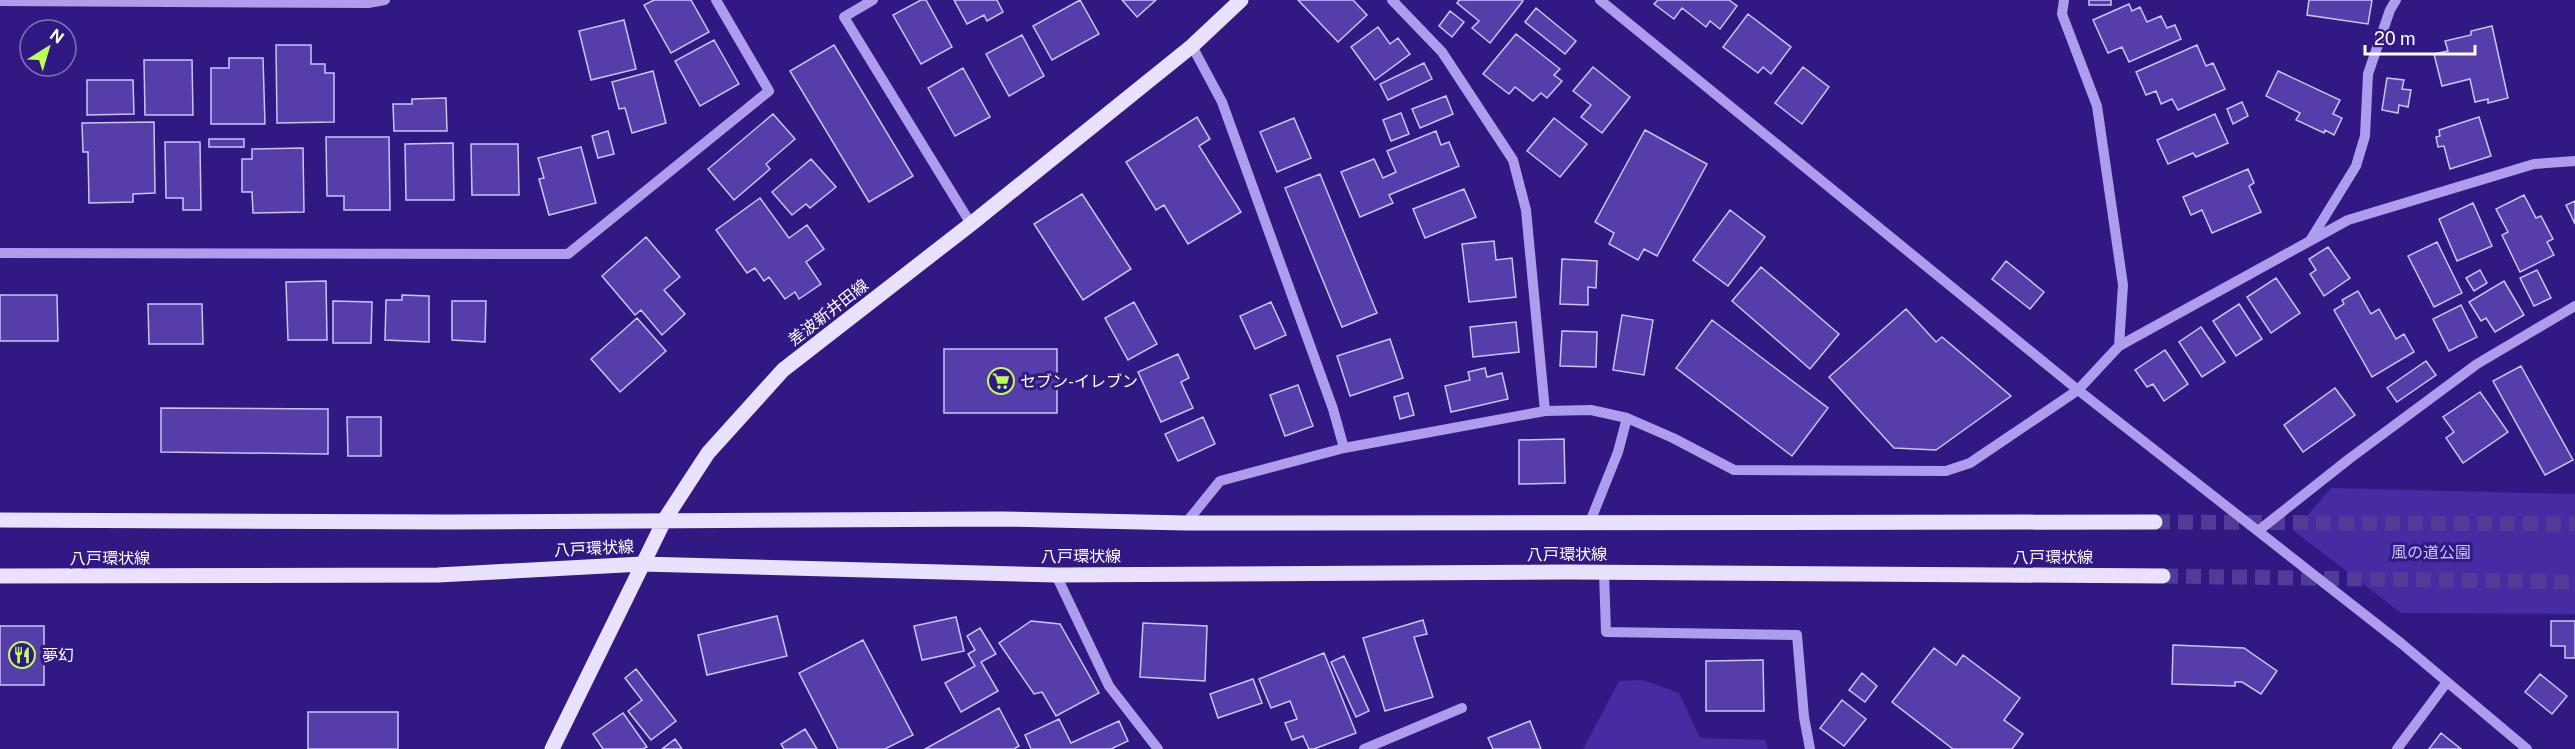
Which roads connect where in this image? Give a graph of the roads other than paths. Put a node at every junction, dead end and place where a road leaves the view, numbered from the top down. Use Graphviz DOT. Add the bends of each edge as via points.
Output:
graph roads {
  1 [pos="385,0"];
  2 [pos="716,0"];
  3 [pos="873,0"];
  4 [pos="1241,0"];
  5 [pos="1392,0"];
  6 [pos="1600,0"];
  7 [pos="2064,0"];
  8 [pos="2396,0"];
  9 [pos="0,1"];
  10 [pos="1192,46"];
  11 [pos="2575,161"];
  12 [pos="971,224"];
  13 [pos="2310,239"];
  14 [pos="0,253"];
  15 [pos="2575,306"];
  16 [pos="2119,346"];
  17 [pos="2078,390"];
  18 [pos="1545,411"];
  19 [pos="1627,418"];
  20 [pos="1344,448"];
  21 [pos="665,519"];
  22 [pos="0,520"];
  23 [pos="1590,522"];
  24 [pos="2155,522"];
  25 [pos="1186,523"];
  26 [pos="2258,531"];
  27 [pos="642,564"];
  28 [pos="1604,572"];
  29 [pos="1056,575"];
  30 [pos="0,576"];
  31 [pos="2163,576"];
  32 [pos="2447,682"];
  33 [pos="1462,708"];
  34 [pos="552,749"];
  35 [pos="1158,749"];
  36 [pos="1364,749"];
  37 [pos="1810,749"];
  38 [pos="2397,749"];
  39 [pos="2527,749"];
  1 -- 9 [label="street"];
  2 -- 14 [label="street" via="769,92 568,254"];
  3 -- 12 [label="street" via="844,18"];
  4 -- 10 [label="main road, 差波新井田線"];
  5 -- 18 [label="street" via="1442,52 1513,160 1526,210"];
  6 -- 17 [label="street"];
  7 -- 16 [label="street" via="2062,14 2097,106 2123,285"];
  8 -- 13 [label="street" via="2368,74 2365,136 2356,166"];
  10 -- 12 [label="main road, 差波新井田線"];
  10 -- 20 [label="street" via="1222,102"];
  11 -- 13 [label="street" via="2534,164 2432,193 2348,220"];
  12 -- 21 [label="main road, 差波新井田線" via="783,370 708,453"];
  13 -- 16 [label="street"];
  15 -- 26 [label="street" via="2477,364"];
  16 -- 17 [label="street"];
  17 -- 19 [label="street" via="1970,463 1946,471 1734,470"];
  17 -- 26 [label="street"];
  18 -- 19 [label="street" via="1591,410"];
  18 -- 20 [label="street"];
  19 -- 23 [label="street"];
  20 -- 25 [label="street" via="1220,482"];
  21 -- 22 [label="main road, 八戸環状線"];
  21 -- 25 [label="main road, 八戸環状線"];
  21 -- 27 [label="main road, 差波新井田線"];
  23 -- 24 [label="main road, 八戸環状線"];
  23 -- 25 [label="main road, 八戸環状線"];
  26 -- 32 [label="street"];
  27 -- 29 [label="main road, 八戸環状線"];
  27 -- 30 [label="main road, 八戸環状線" via="438,575"];
  27 -- 34 [label="main road, 差波新井田線"];
  28 -- 29 [label="main road, 八戸環状線"];
  28 -- 31 [label="main road, 八戸環状線"];
  28 -- 37 [label="street" via="1606,632 1797,635"];
  29 -- 35 [label="street" via="1109,686"];
  32 -- 38 [label="street"];
  32 -- 39 [label="street"];
  33 -- 36 [label="street"];
}
